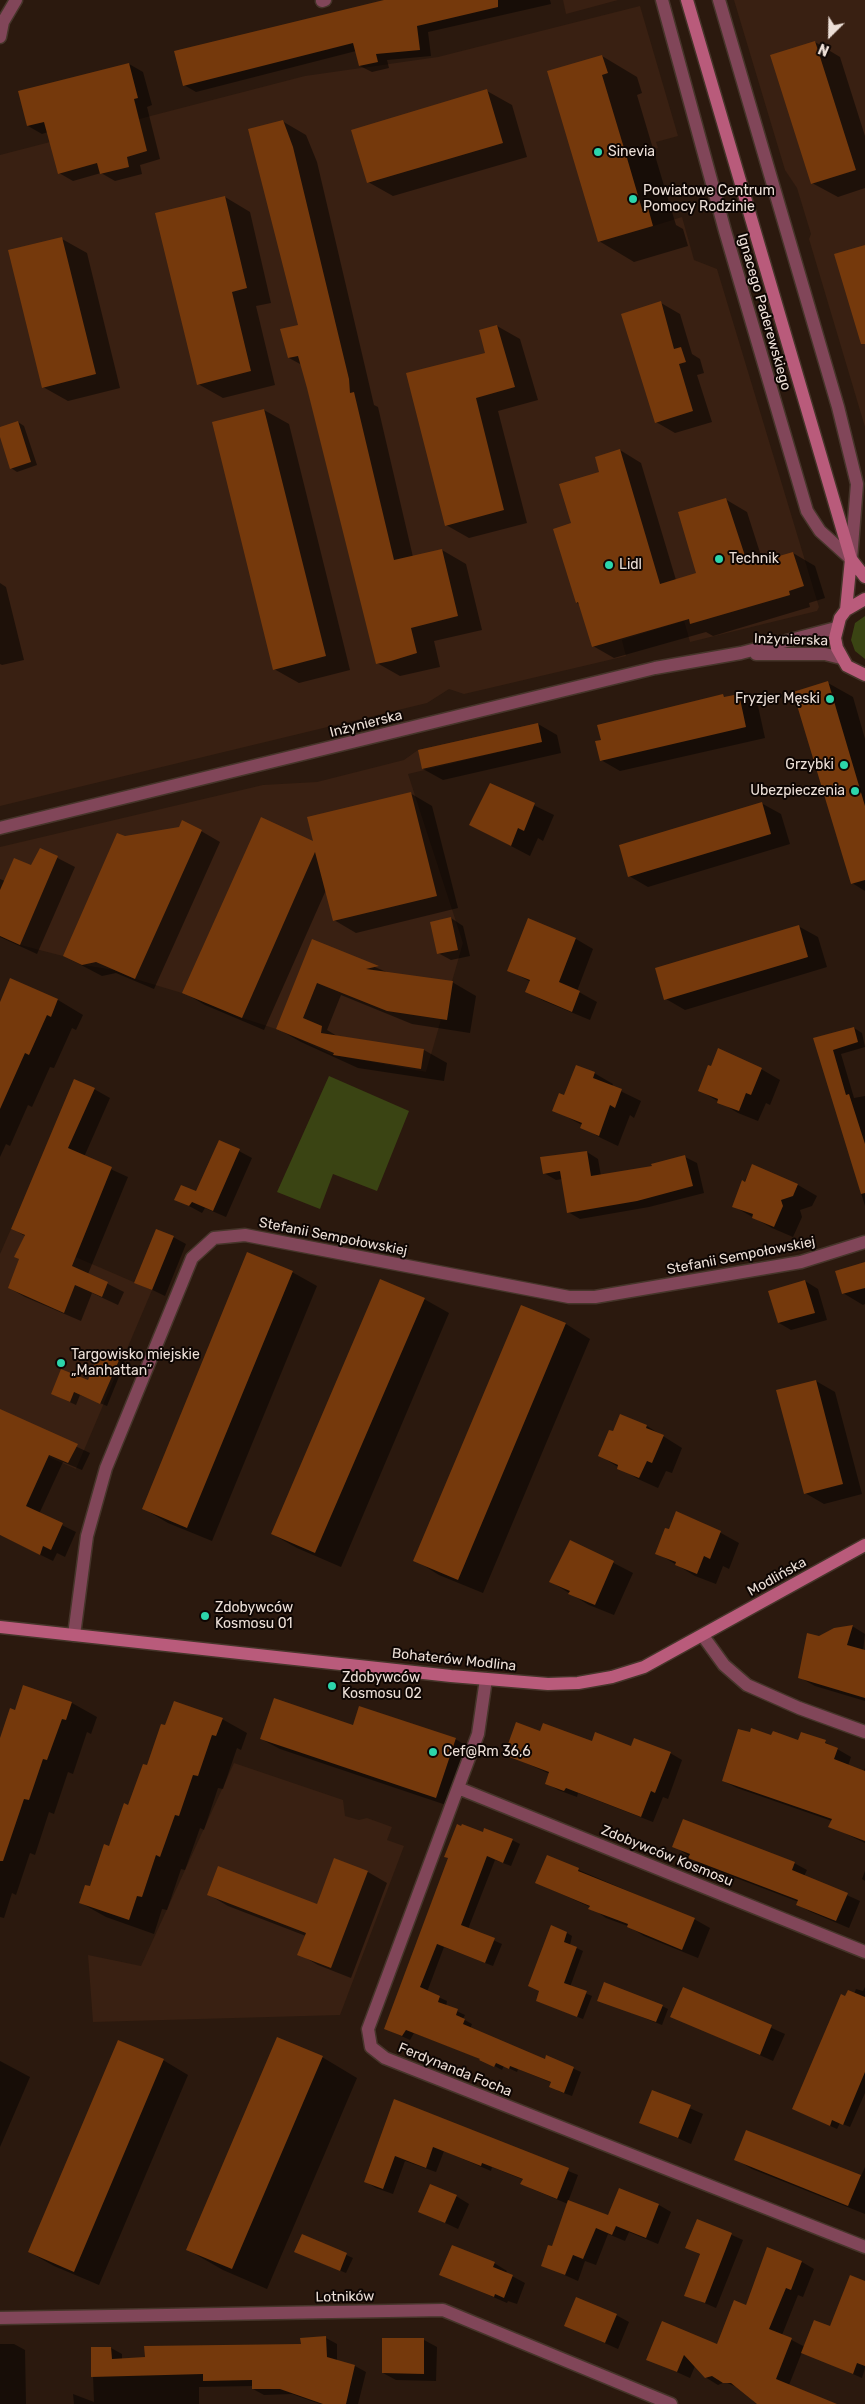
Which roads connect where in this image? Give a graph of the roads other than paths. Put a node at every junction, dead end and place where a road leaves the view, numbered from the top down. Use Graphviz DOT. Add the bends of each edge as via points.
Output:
graph roads {
  1 [pos="16,0"];
  2 [pos="662,0"];
  3 [pos="687,0"];
  4 [pos="719,0"];
  5 [pos="0,37"];
  6 [pos="851,559"];
  7 [pos="865,578"];
  8 [pos="865,599"];
  9 [pos="846,610"];
  10 [pos="836,628"];
  11 [pos="741,654"];
  12 [pos="841,658"];
  13 [pos="865,676"];
  14 [pos="0,828"];
  15 [pos="865,1242"];
  16 [pos="865,1545"];
  17 [pos="0,1627"];
  18 [pos="74,1635"];
  19 [pos="703,1636"];
  20 [pos="486,1679"];
  21 [pos="865,1732"];
  22 [pos="458,1788"];
  23 [pos="865,1952"];
  24 [pos="865,2247"];
  25 [pos="0,2318"];
  26 [pos="671,2404"];
  1 -- 5 [label="street" via="3,22"];
  2 -- 6 [label="street, Ignacego Paderewskiego" via="807,512 820,531"];
  3 -- 6 [label="main road, Ignacego Paderewskiego"];
  4 -- 6 [label="street, Ignacego Paderewskiego" via="855,474"];
  6 -- 7 [label="main road, Ignacego Paderewskiego"];
  6 -- 9 [label="main road, Ignacego Paderewskiego"];
  8 -- 9 [label="main road"];
  9 -- 10 [label="main road"];
  10 -- 11 [label="street, Inżynierska"];
  10 -- 12 [label="main road"];
  11 -- 12 [label="street, Inżynierska" via="825,654"];
  11 -- 14 [label="street, Inżynierska" via="655,668"];
  12 -- 13 [label="main road"];
  15 -- 18 [label="street, Stefanii Sempołowskiej" via="801,1262 595,1297 569,1297 245,1235 214,1238 192,1258 106,1468 86,1536"];
  16 -- 19 [label="main road, Modlińska"];
  17 -- 18 [label="main road, Bohaterów Modlina"];
  18 -- 20 [label="main road, Bohaterów Modlina"];
  19 -- 20 [label="main road, Bohaterów Modlina" via="644,1667 612,1677 548,1684"];
  19 -- 21 [label="street" via="724,1665 747,1685"];
  20 -- 22 [label="street, Ferdynanda Focha" via="478,1734"];
  22 -- 23 [label="street, Zdobywców Kosmosu"];
  22 -- 24 [label="street, Ferdynanda Focha" via="368,2029 371,2047 385,2058"];
  25 -- 26 [label="street, Lotników" via="443,2310"];
}
